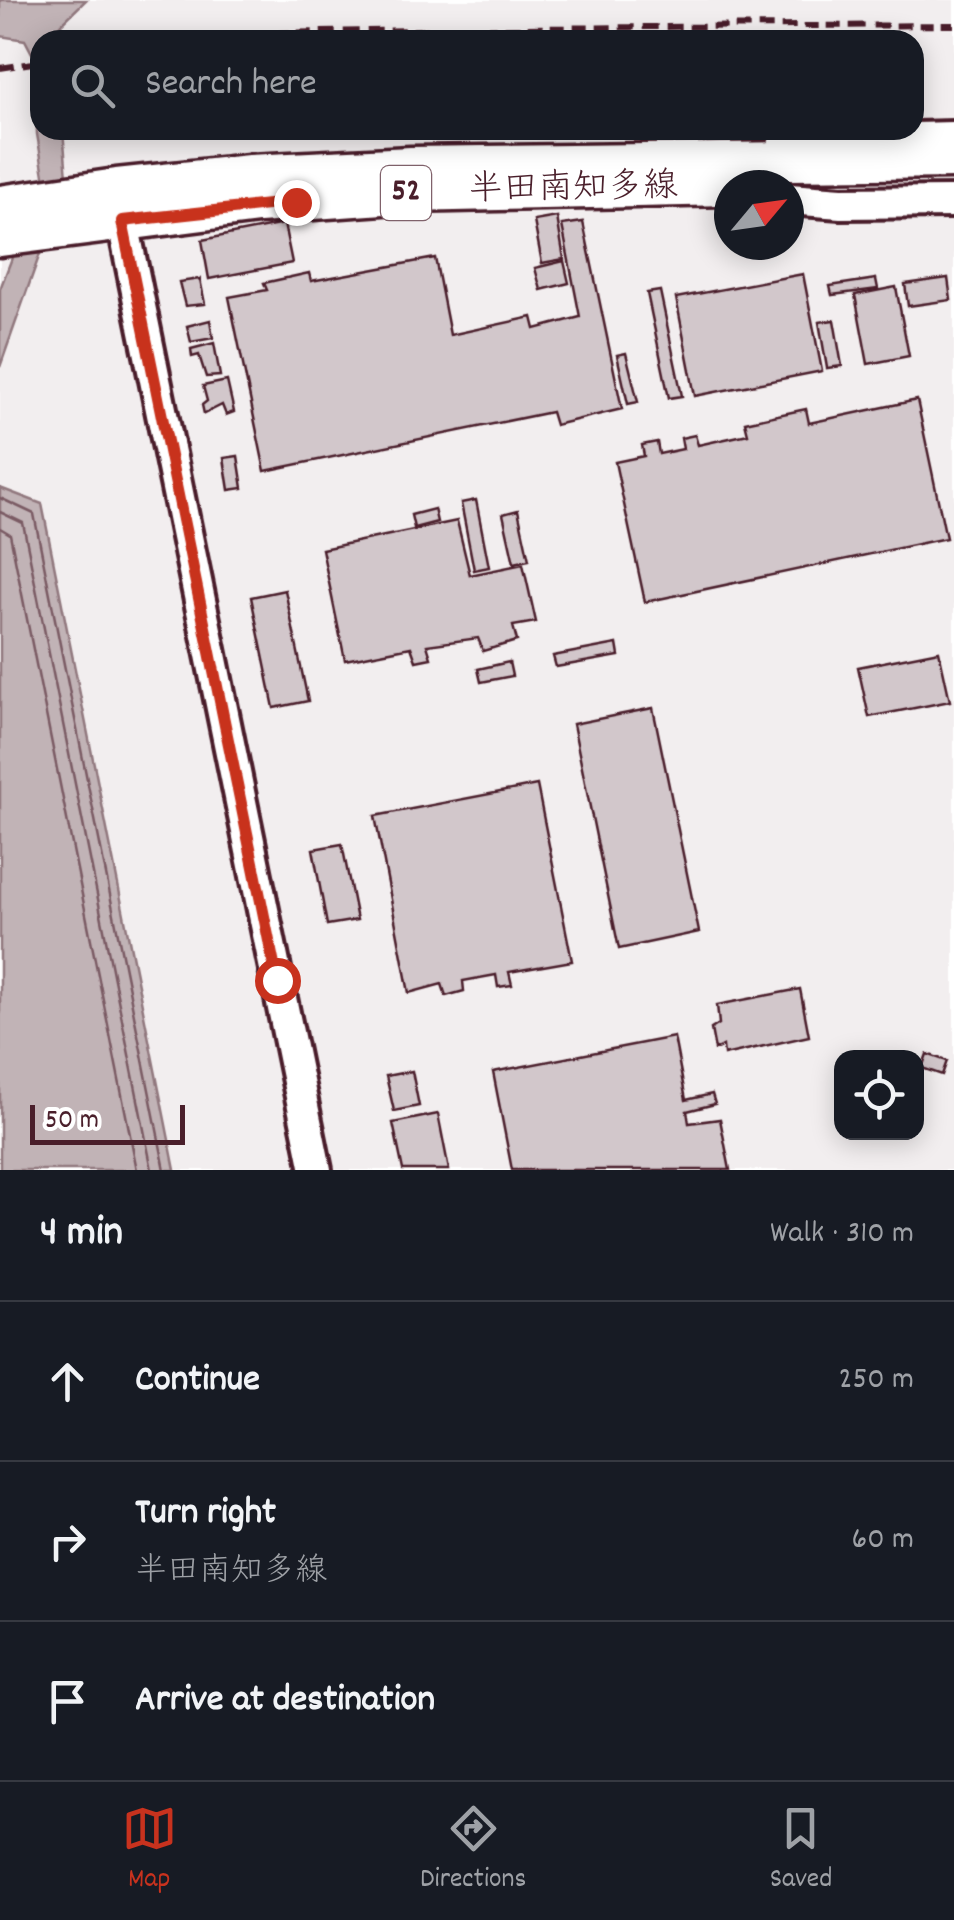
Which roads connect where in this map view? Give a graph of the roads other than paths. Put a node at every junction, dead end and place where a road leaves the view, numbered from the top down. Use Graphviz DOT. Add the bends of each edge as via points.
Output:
graph roads {
  1 [pos="954,137"];
  2 [pos="924,138"];
  3 [pos="841,140"];
  4 [pos="954,158"];
  5 [pos="632,175"];
  6 [pos="954,182"];
  7 [pos="714,184"];
  8 [pos="804,185"];
  9 [pos="714,192"];
  10 [pos="804,201"];
  11 [pos="954,202"];
  12 [pos="0,205"];
  13 [pos="101,207"];
  14 [pos="0,236"];
  15 [pos="316,1170"];
  1 -- 2 [label="street"];
  3 -- 5 [label="street"];
  4 -- 5 [label="main road, 半田南知多線 / 52"];
  5 -- 7 [label="main road, 半田南知多線 / 52"];
  5 -- 9 [label="street"];
  5 -- 13 [label="main road, 半田南知多線 / 52" via="258,204"];
  6 -- 8 [label="main road"];
  10 -- 11 [label="street"];
  12 -- 13 [label="main road, 半田南知多線 / 52"];
  13 -- 14 [label="main road, 半田南知多線 / 52"];
  13 -- 15 [label="street"];
}
